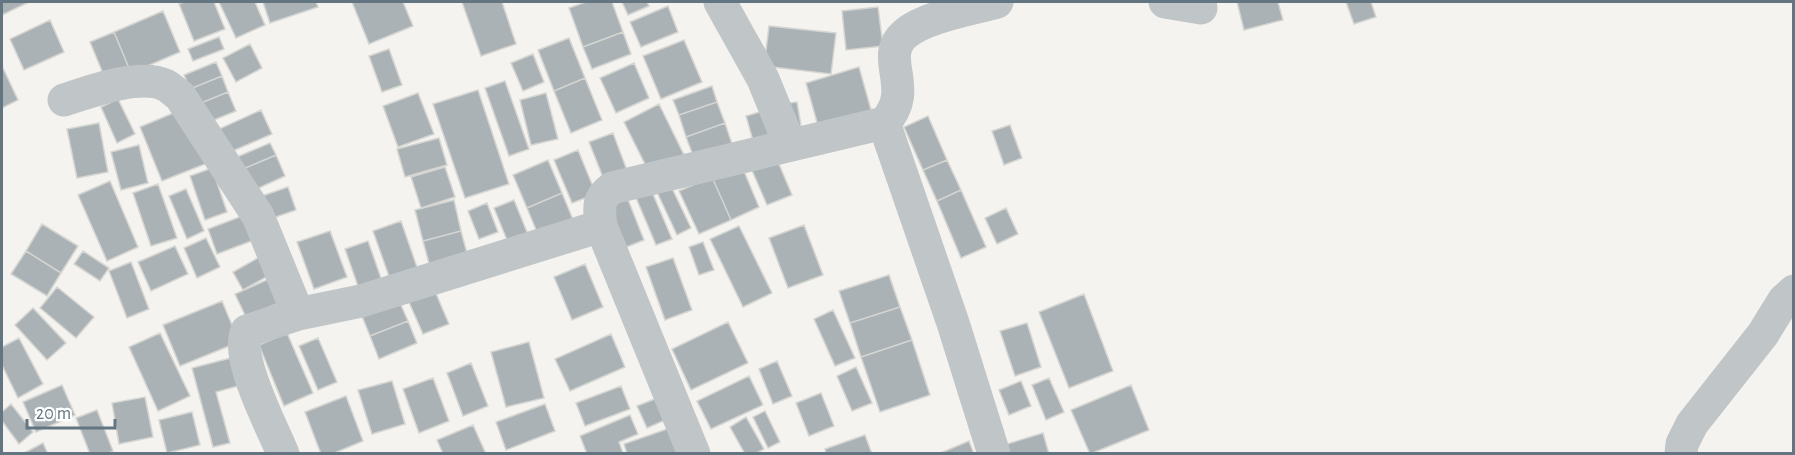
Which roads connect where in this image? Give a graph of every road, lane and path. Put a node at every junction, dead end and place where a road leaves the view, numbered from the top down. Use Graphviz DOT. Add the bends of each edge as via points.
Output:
graph roads {
  1 [pos="720,2"];
  2 [pos="997,2"];
  3 [pos="1165,2"];
  4 [pos="1201,8"];
  5 [pos="64,100"];
  6 [pos="884,123"];
  7 [pos="790,145"];
  8 [pos="601,226"];
  9 [pos="1794,291"];
  10 [pos="298,314"];
  11 [pos="283,453"];
  12 [pos="694,453"];
  13 [pos="994,453"];
  14 [pos="1681,453"];
  1 -- 7 [label="street" via="763,79"];
  2 -- 6 [label="street" via="924,23 905,34 894,59 900,98 895,112"];
  3 -- 4 [label="street"];
  5 -- 10 [label="street" via="116,85 145,82 164,84 180,96 258,216"];
  6 -- 7 [label="street"];
  6 -- 13 [label="street"];
  7 -- 8 [label="street" via="612,188 602,196 599,206"];
  8 -- 10 [label="street" via="361,301"];
  8 -- 12 [label="street"];
  9 -- 14 [label="street" via="1692,424"];
  10 -- 11 [label="street" via="247,331 243,344 247,367"];
}
